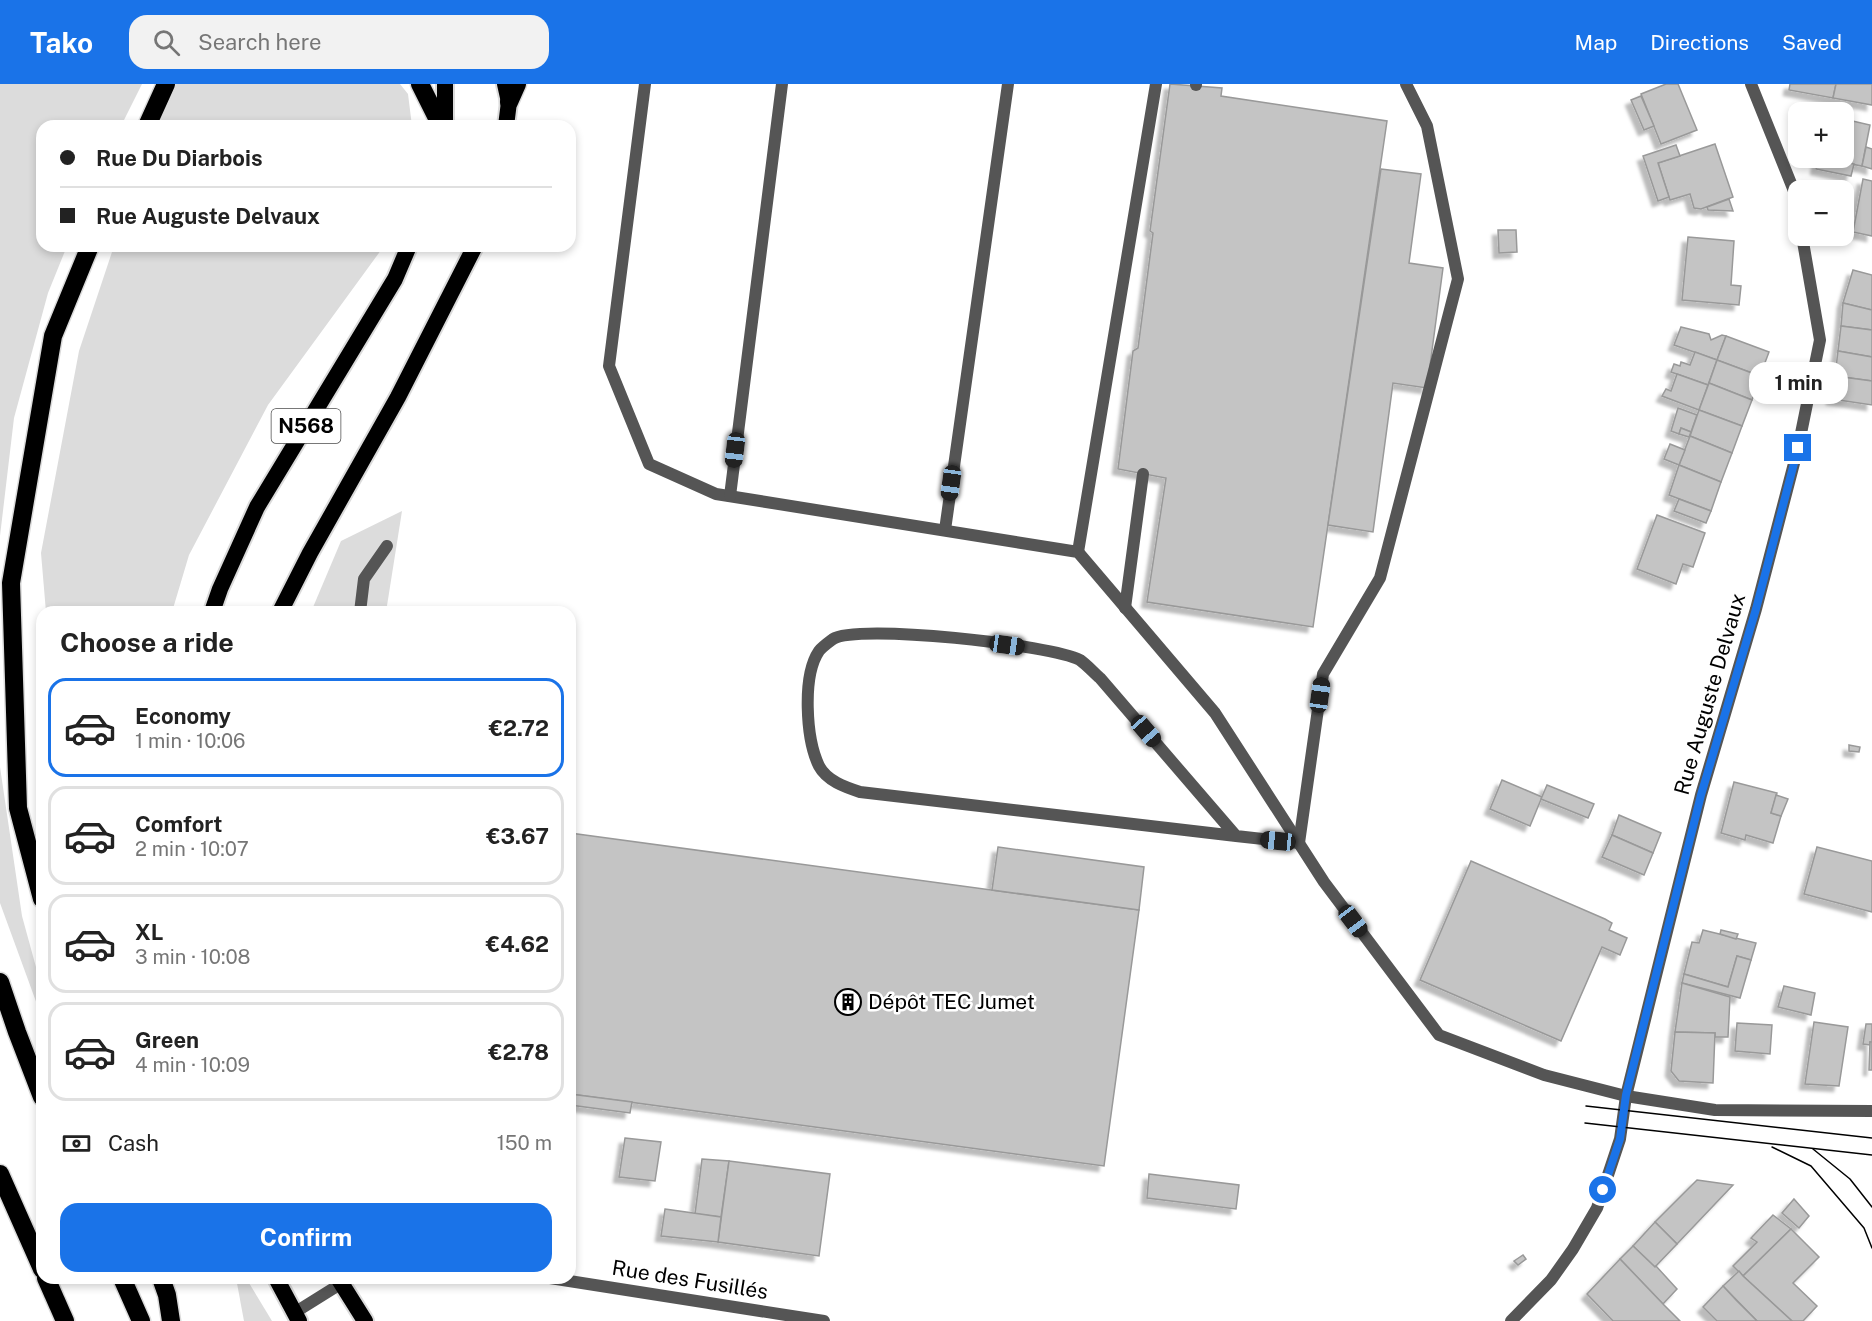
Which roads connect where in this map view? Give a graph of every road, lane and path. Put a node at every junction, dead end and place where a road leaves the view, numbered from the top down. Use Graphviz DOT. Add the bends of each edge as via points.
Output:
graph roads {
  1 [pos="166,84"];
  2 [pos="420,84"];
  3 [pos="445,84"];
  4 [pos="517,84"];
  5 [pos="645,84"];
  6 [pos="782,84"];
  7 [pos="1008,84"];
  8 [pos="1156,84"];
  9 [pos="1406,84"];
  10 [pos="1751,84"];
  11 [pos="507,93"];
  12 [pos="150,120"];
  13 [pos="440,120"];
  14 [pos="443,120"];
  15 [pos="506,120"];
  16 [pos="1790,180"];
  17 [pos="1804,246"];
  18 [pos="88,252"];
  19 [pos="406,252"];
  20 [pos="472,252"];
  21 [pos="1143,474"];
  22 [pos="730,496"];
  23 [pos="945,530"];
  24 [pos="387,546"];
  25 [pos="1078,552"];
  26 [pos="214,606"];
  27 [pos="283,606"];
  28 [pos="361,606"];
  29 [pos="1125,608"];
  30 [pos="1236,836"];
  31 [pos="1299,843"];
  32 [pos="36,876"];
  33 [pos="0,982"];
  34 [pos="36,1081"];
  35 [pos="1626,1095"];
  36 [pos="1872,1111"];
  37 [pos="0,1174"];
  38 [pos="36,1255"];
  39 [pos="576,1282"];
  40 [pos="49,1284"];
  41 [pos="125,1284"];
  42 [pos="163,1284"];
  43 [pos="279,1284"];
  44 [pos="338,1284"];
  45 [pos="345,1284"];
  46 [pos="297,1317"];
  47 [pos="65,1321"];
  48 [pos="141,1321"];
  49 [pos="171,1321"];
  50 [pos="365,1321"];
  51 [pos="824,1321"];
  52 [pos="1511,1321"];
  1 -- 12 [label="highway"];
  2 -- 13 [label="highway"];
  3 -- 14 [label="highway"];
  4 -- 11 [label="highway"];
  5 -- 22 [label="street" via="609,366 649,465 716,494"];
  6 -- 22 [label="street"];
  7 -- 23 [label="street"];
  8 -- 25 [label="street"];
  9 -- 31 [label="street" via="1427,126 1458,279 1380,578 1323,674"];
  10 -- 16 [label="street"];
  11 -- 15 [label="highway"];
  17 -- 35 [label="street, Rue Auguste Delvaux" via="1820,340 1798,448 1701,795"];
  18 -- 32 [label="highway" via="53,336 10,584 18,808"];
  19 -- 26 [label="highway, N568" via="395,279 257,507"];
  20 -- 27 [label="highway, N568" via="398,397"];
  21 -- 29 [label="street"];
  22 -- 23 [label="street"];
  23 -- 25 [label="street"];
  24 -- 28 [label="street" via="364,579"];
  25 -- 29 [label="street"];
  29 -- 31 [label="street" via="1215,713"];
  30 -- 30 [label="street" via="872,793 839,785 819,767 808,726 809,680 819,650 836,637 941,636 1080,660 1100,678"];
  30 -- 31 [label="street"];
  31 -- 35 [label="street" via="1439,1035 1544,1074"];
  33 -- 34 [label="highway"];
  35 -- 36 [label="street" via="1715,1110"];
  35 -- 52 [label="street, Rue Auguste Delvaux" via="1620,1139 1597,1208 1551,1280"];
  37 -- 38 [label="highway"];
  39 -- 51 [label="street, Rue des Fusillés"];
  40 -- 47 [label="highway"];
  41 -- 48 [label="highway"];
  42 -- 49 [label="highway"];
  43 -- 46 [label="highway"];
  44 -- 46 [label="street"];
  45 -- 50 [label="highway"];
}
